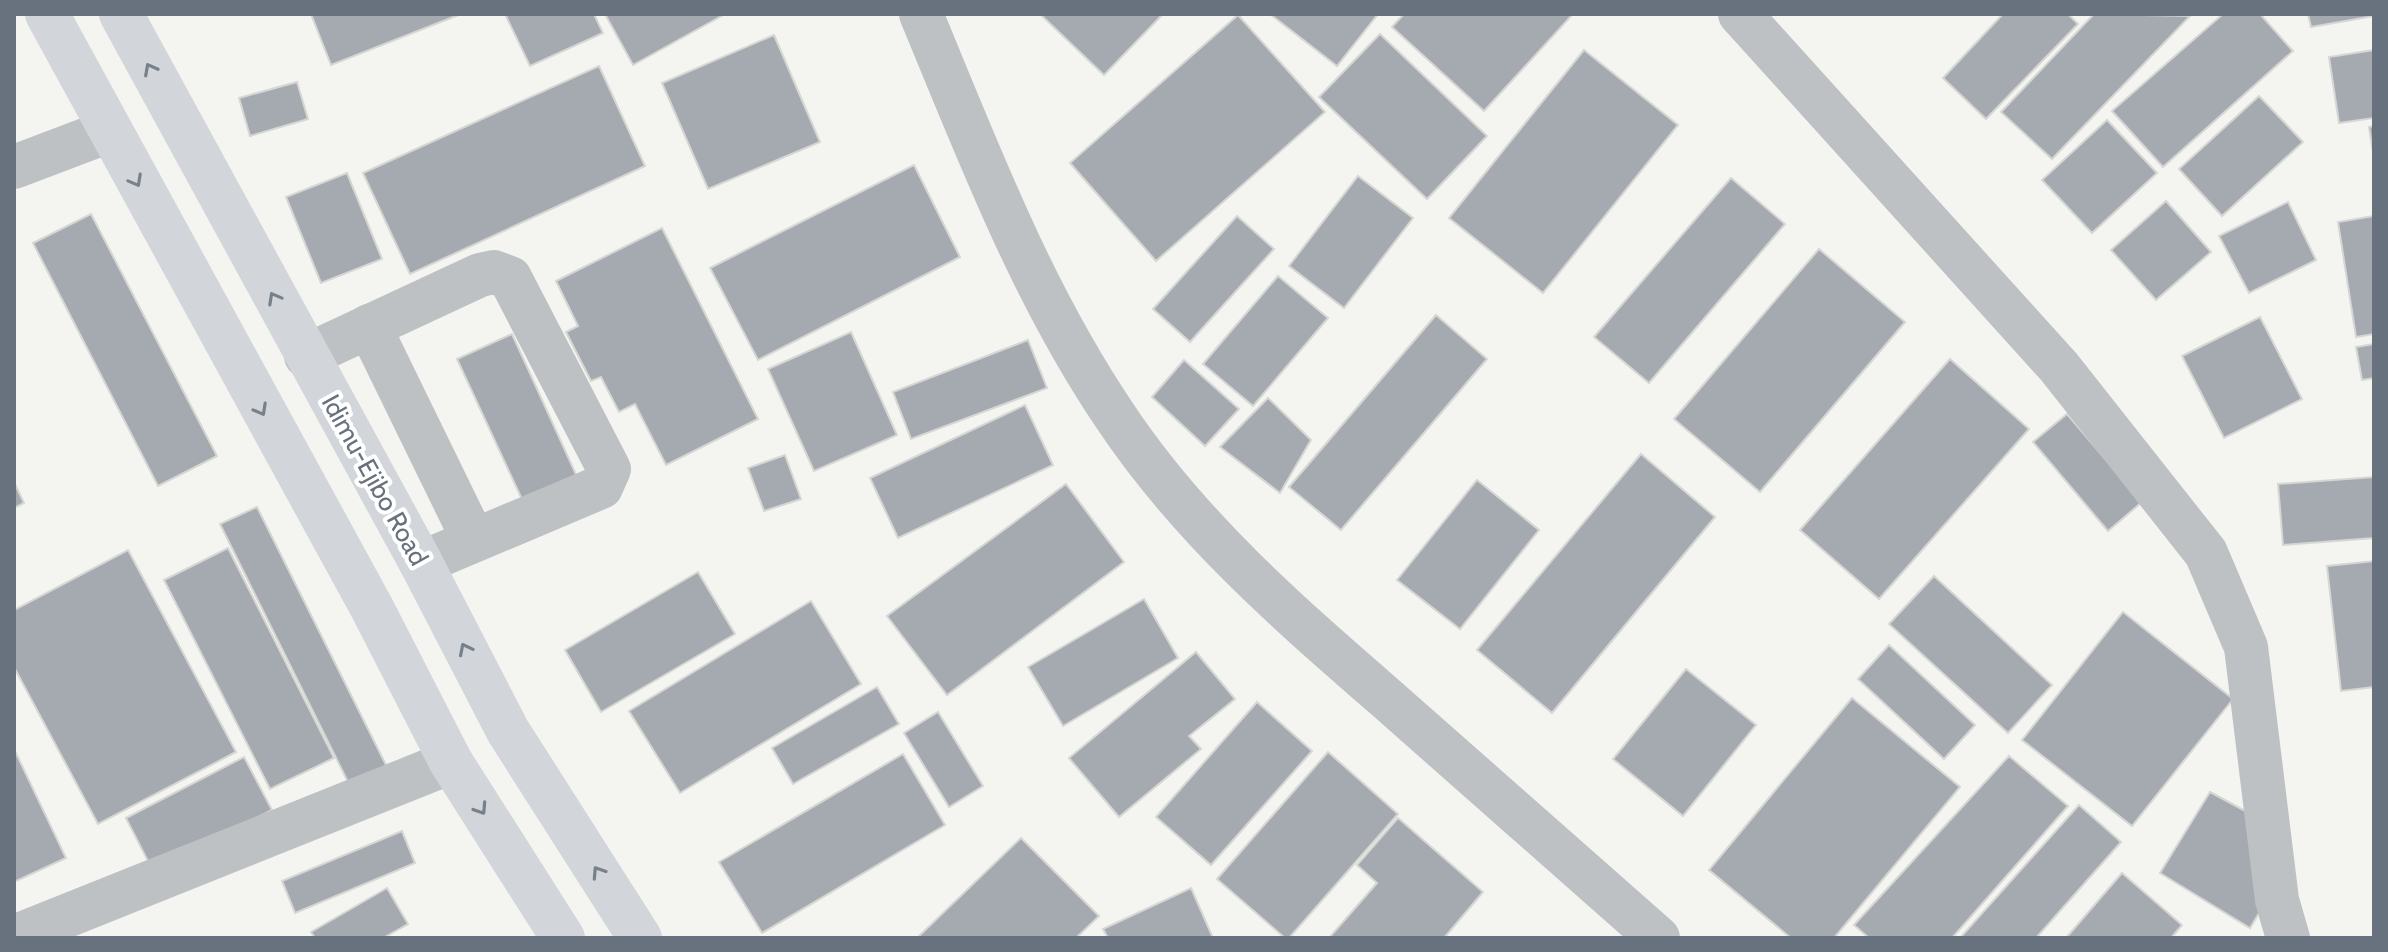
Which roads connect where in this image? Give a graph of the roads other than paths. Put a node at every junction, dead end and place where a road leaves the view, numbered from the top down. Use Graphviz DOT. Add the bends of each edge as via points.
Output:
graph roads {
  1 [pos="47,14"];
  2 [pos="121,14"];
  3 [pos="921,14"];
  4 [pos="1740,14"];
  5 [pos="109,131"];
  6 [pos="14,167"];
  7 [pos="369,326"];
  8 [pos="306,356"];
  9 [pos="473,539"];
  10 [pos="421,563"];
  11 [pos="451,762"];
  12 [pos="14,937"];
  13 [pos="563,938"];
  14 [pos="640,938"];
  15 [pos="1658,938"];
  16 [pos="2288,938"];
  1 -- 5 [label="main road"];
  8 -- 2 [label="main road, Idimu-Ejibo Road, one-way"];
  3 -- 15 [label="street" via="1056,321 1115,417 1189,516 1282,607"];
  4 -- 16 [label="street" via="2059,367 2206,553 2246,647 2277,900"];
  5 -- 6 [label="street"];
  5 -- 11 [label="main road, one-way"];
  7 -- 8 [label="street"];
  7 -- 9 [label="street"];
  7 -- 9 [label="street" via="480,275 494,272 510,278 609,469 601,487"];
  8 -- 10 [label="main road, Idimu-Ejibo Road"];
  9 -- 10 [label="street"];
  14 -- 10 [label="main road, Idimu-Ejibo Road, one-way" via="508,731"];
  11 -- 12 [label="street"];
  11 -- 13 [label="main road, one-way"];
}
